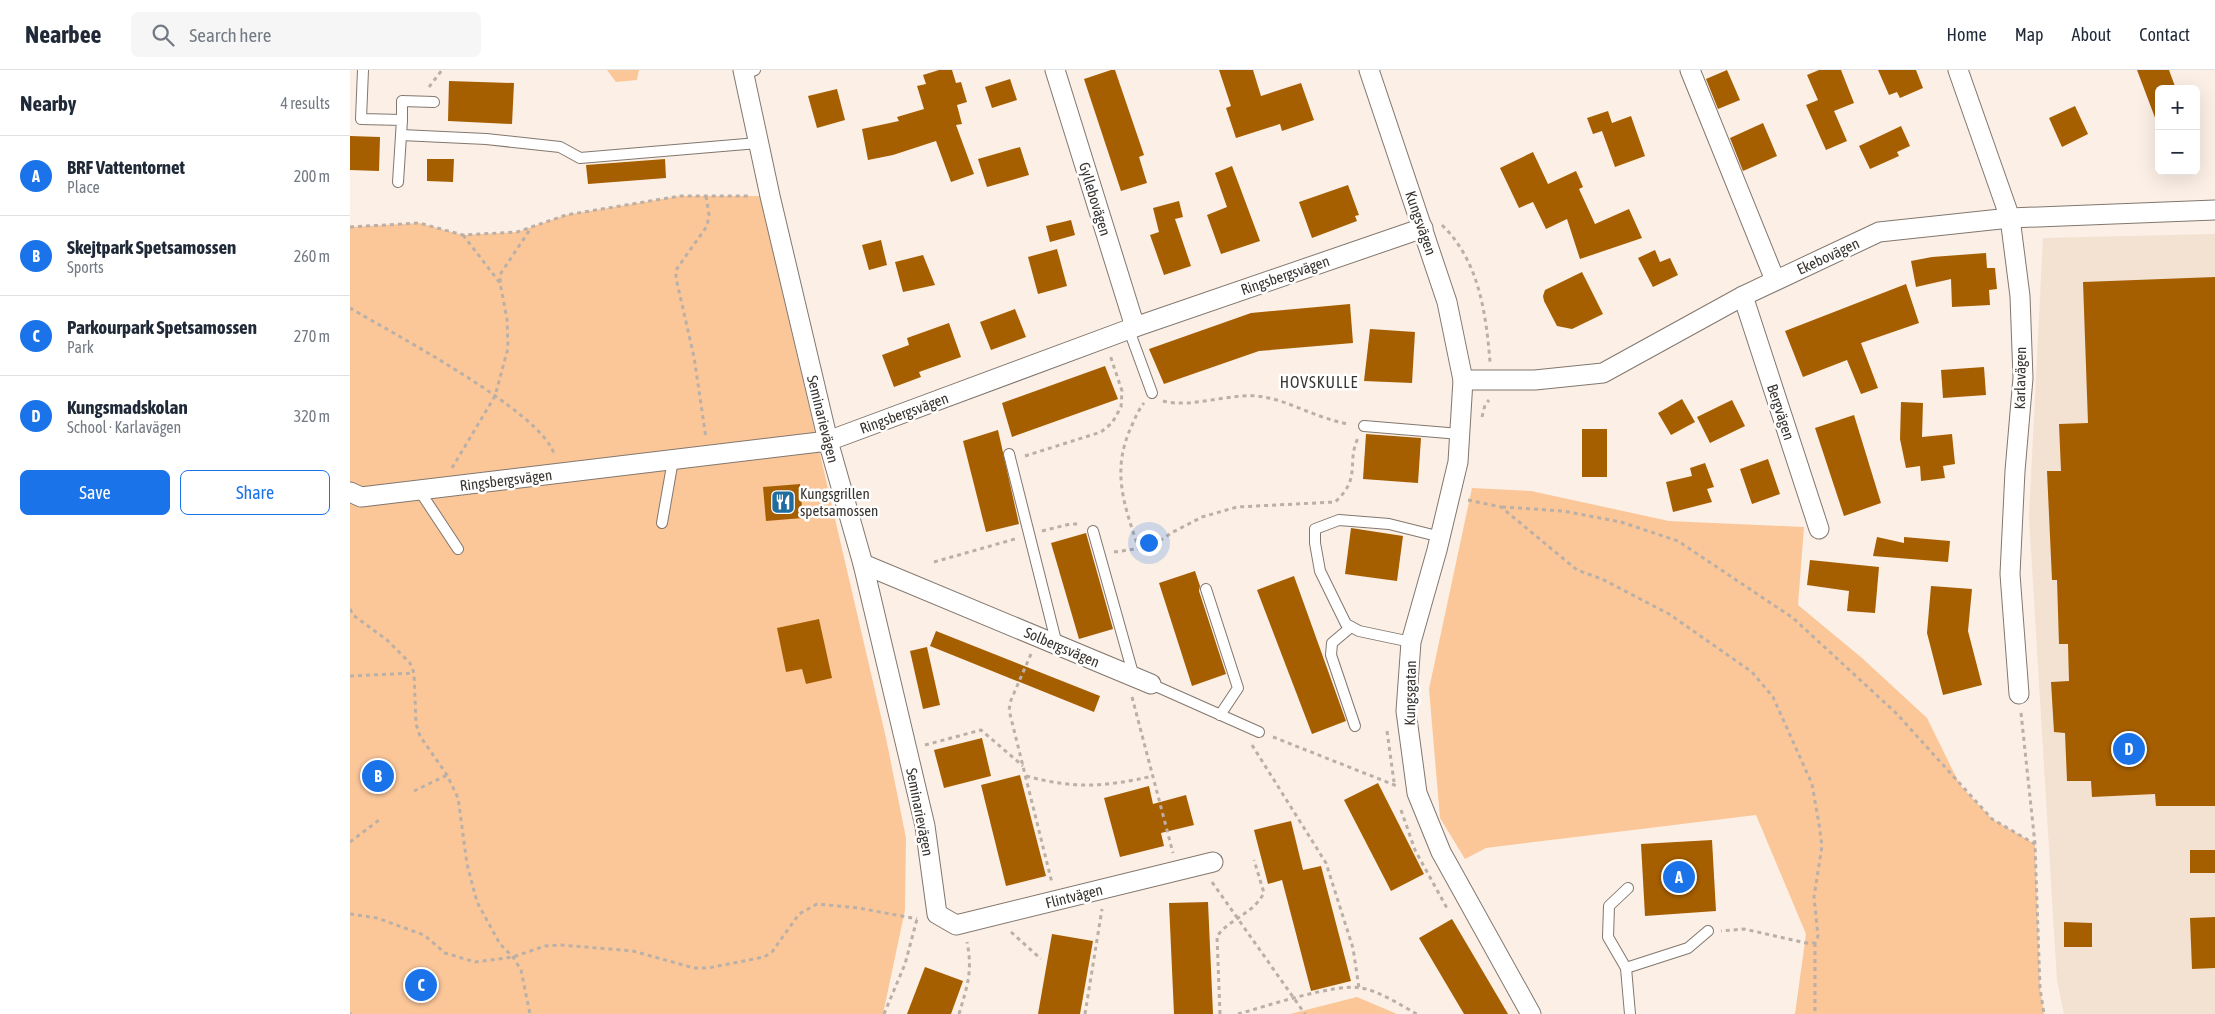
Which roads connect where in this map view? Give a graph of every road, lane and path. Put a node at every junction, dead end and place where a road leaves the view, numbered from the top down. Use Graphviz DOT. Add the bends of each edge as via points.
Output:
graph roads {
  1 [pos="363,70"];
  2 [pos="1055,70"];
  3 [pos="1369,70"];
  4 [pos="1690,70"];
  5 [pos="1958,70"];
  6 [pos="747,72"];
  7 [pos="434,102"];
  8 [pos="402,120"];
  9 [pos="401,135"];
  10 [pos="758,144"];
  11 [pos="398,182"];
  12 [pos="706,196"];
  13 [pos="770,196"];
  14 [pos="2215,210"];
  15 [pos="2010,218"];
  16 [pos="350,227"];
  17 [pos="532,227"];
  18 [pos="1423,228"];
  19 [pos="463,235"];
  20 [pos="1775,280"];
  21 [pos="500,283"];
  22 [pos="1743,296"];
  23 [pos="350,308"];
  24 [pos="1132,329"];
  25 [pos="1105,339"];
  26 [pos="1463,380"];
  27 [pos="1152,393"];
  28 [pos="495,396"];
  29 [pos="1364,426"];
  30 [pos="1460,434"];
  31 [pos="828,442"];
  32 [pos="709,456"];
  33 [pos="1010,457"];
  34 [pos="673,460"];
  35 [pos="557,474"];
  36 [pos="454,486"];
  37 [pos="419,490"];
  38 [pos="1450,496"];
  39 [pos="354,498"];
  40 [pos="1501,507"];
  41 [pos="662,523"];
  42 [pos="1819,529"];
  43 [pos="1093,531"];
  44 [pos="1441,537"];
  45 [pos="458,549"];
  46 [pos="1139,550"];
  47 [pos="1099,552"];
  48 [pos="863,564"];
  49 [pos="1206,589"];
  50 [pos="350,609"];
  51 [pos="1351,627"];
  52 [pos="1039,638"];
  53 [pos="1411,642"];
  54 [pos="1057,645"];
  55 [pos="414,673"];
  56 [pos="350,676"];
  57 [pos="1137,678"];
  58 [pos="2019,694"];
  59 [pos="1220,715"];
  60 [pos="1237,722"];
  61 [pos="1355,726"];
  62 [pos="1259,732"];
  63 [pos="907,750"];
  64 [pos="1023,766"];
  65 [pos="447,775"];
  66 [pos="1026,776"];
  67 [pos="1153,776"];
  68 [pos="414,791"];
  69 [pos="1417,793"];
  70 [pos="379,820"];
  71 [pos="350,842"];
  72 [pos="2035,844"];
  73 [pos="1254,860"];
  74 [pos="1206,863"];
  75 [pos="1178,870"];
  76 [pos="1106,888"];
  77 [pos="1628,888"];
  78 [pos="1057,901"];
  79 [pos="350,914"];
  80 [pos="937,914"];
  81 [pos="994,916"];
  82 [pos="1237,918"];
  83 [pos="917,919"];
  84 [pos="964,924"];
  85 [pos="1708,931"];
  86 [pos="1815,943"];
  87 [pos="513,957"];
  88 [pos="1041,959"];
  89 [pos="1626,968"];
  90 [pos="1359,988"];
  91 [pos="1294,998"];
  92 [pos="530,1014"];
  93 [pos="884,1014"];
  94 [pos="959,1014"];
  95 [pos="1085,1014"];
  96 [pos="1220,1014"];
  97 [pos="1238,1014"];
  98 [pos="1305,1014"];
  99 [pos="1417,1014"];
  100 [pos="1531,1014"];
  101 [pos="1630,1014"];
  102 [pos="1815,1014"];
  103 [pos="2044,1014"];
  1 -- 8 [label="lane" via="361,119"];
  2 -- 24 [label="street, Gyllebovägen"];
  3 -- 18 [label="street, Kungsvägen"];
  4 -- 20 [label="street"];
  5 -- 15 [label="street, Karlavägen"];
  6 -- 10 [label="street, Seminarievägen"];
  7 -- 8 [label="lane" via="402,101"];
  8 -- 9 [label="lane"];
  9 -- 10 [label="lane" via="560,147 580,158"];
  9 -- 11 [label="lane"];
  10 -- 13 [label="street, Seminarievägen"];
  12 -- 13 [label="path"];
  12 -- 17 [label="path" via="680,196 566,215"];
  12 -- 32 [label="path" via="707,226 676,270 676,278 694,358"];
  13 -- 31 [label="street, Seminarievägen"];
  14 -- 15 [label="street, Ekebovägen"];
  15 -- 20 [label="street, Ekebovägen" via="1879,232"];
  15 -- 58 [label="street, Karlavägen" via="2020,296 2022,378 2010,574"];
  16 -- 19 [label="path" via="418,223"];
  17 -- 19 [label="path" via="517,232"];
  17 -- 21 [label="path" via="505,266"];
  18 -- 24 [label="street, Ringsbergsvägen"];
  18 -- 26 [label="street, Kungsvägen" via="1447,302"];
  19 -- 21 [label="path"];
  20 -- 22 [label="street, Ekebovägen"];
  21 -- 28 [label="path" via="508,320 508,348"];
  22 -- 26 [label="street, Ekebovägen" via="1603,373 1535,380"];
  22 -- 42 [label="street, Bergvägen"];
  23 -- 28 [label="path"];
  24 -- 25 [label="street, Ringsbergsvägen"];
  24 -- 27 [label="lane"];
  25 -- 31 [label="street, Ringsbergsvägen"];
  25 -- 33 [label="path" via="1122,391 1121,407 1112,423 1101,432"];
  26 -- 30 [label="street, Kungsgatan"];
  27 -- 29 [label="path" via="1164,402 1185,403 1262,396 1313,415"];
  27 -- 46 [label="path" via="1141,406 1131,427 1120,462 1121,484"];
  28 -- 35 [label="path" via="550,442"];
  28 -- 36 [label="path" via="452,467"];
  29 -- 30 [label="lane"];
  29 -- 46 [label="path" via="1356,442 1353,472 1346,492 1335,502 1237,507 1202,517"];
  30 -- 38 [label="street, Kungsgatan"];
  31 -- 32 [label="street, Ringsbergsvägen"];
  31 -- 48 [label="street, Seminarievägen"];
  32 -- 34 [label="street, Ringsbergsvägen"];
  33 -- 54 [label="lane"];
  34 -- 35 [label="street, Ringsbergsvägen"];
  34 -- 41 [label="lane"];
  35 -- 36 [label="street, Ringsbergsvägen"];
  36 -- 37 [label="street, Ringsbergsvägen"];
  37 -- 39 [label="street, Ringsbergsvägen"];
  37 -- 45 [label="lane"];
  38 -- 40 [label="path"];
  38 -- 44 [label="street, Kungsgatan"];
  40 -- 72 [label="path" via="1563,511 1611,520 1678,541 1793,618 1896,713 1992,819"];
  40 -- 86 [label="path" via="1577,570 1602,579 1669,614 1752,672 1773,697 1812,784 1819,824 1822,846 1814,897 1818,936"];
  43 -- 47 [label="lane"];
  44 -- 51 [label="lane" via="1389,524 1339,520 1315,529 1320,571 1346,624"];
  44 -- 53 [label="street, Kungsgatan"];
  46 -- 47 [label="path"];
  47 -- 57 [label="lane"];
  48 -- 52 [label="street, Solbergsvägen"];
  48 -- 63 [label="street, Seminarievägen"];
  49 -- 59 [label="lane" via="1238,688"];
  50 -- 55 [label="path" via="410,663"];
  51 -- 53 [label="lane"];
  51 -- 61 [label="lane" via="1332,643 1331,655"];
  52 -- 54 [label="street, Solbergsvägen"];
  52 -- 64 [label="path" via="1009,710"];
  53 -- 69 [label="street, Kungsgatan" via="1406,711"];
  54 -- 57 [label="street, Solbergsvägen"];
  55 -- 56 [label="path"];
  55 -- 65 [label="path" via="416,724 420,736"];
  57 -- 59 [label="lane, Solbergsvägen"];
  57 -- 67 [label="path"];
  58 -- 72 [label="path"];
  59 -- 60 [label="lane, Solbergsvägen"];
  60 -- 62 [label="lane, Solbergsvägen"];
  60 -- 90 [label="path" via="1326,862 1353,948"];
  62 -- 69 [label="path"];
  63 -- 64 [label="path" via="981,730"];
  63 -- 80 [label="street, Seminarievägen" via="925,826"];
  64 -- 66 [label="path"];
  65 -- 68 [label="path"];
  65 -- 87 [label="path" via="458,798 467,864 477,902 500,944"];
  66 -- 67 [label="path" via="1098,786"];
  66 -- 78 [label="path"];
  67 -- 75 [label="path"];
  69 -- 100 [label="street, Kungsgatan" via="1441,852"];
  70 -- 71 [label="path"];
  72 -- 103 [label="path" via="2040,988"];
  73 -- 82 [label="path" via="1264,893 1257,906"];
  74 -- 75 [label="street, Flintvägen"];
  74 -- 82 [label="path"];
  75 -- 76 [label="street, Flintvägen"];
  76 -- 78 [label="street, Flintvägen"];
  76 -- 95 [label="path"];
  77 -- 89 [label="lane" via="1609,906 1608,937"];
  78 -- 81 [label="street, Flintvägen"];
  79 -- 87 [label="path" via="377,918 424,935 445,953 474,962"];
  80 -- 83 [label="path"];
  80 -- 84 [label="street" via="956,926"];
  81 -- 84 [label="street, Flintvägen"];
  81 -- 88 [label="path"];
  82 -- 91 [label="path"];
  82 -- 96 [label="path" via="1217,936"];
  83 -- 87 [label="path" via="817,904 799,914 772,952 764,957 708,968 694,968 633,951 561,945 545,946"];
  83 -- 93 [label="path" via="905,964"];
  84 -- 94 [label="path" via="971,960 970,977"];
  85 -- 86 [label="path" via="1744,929"];
  85 -- 89 [label="lane" via="1688,948"];
  86 -- 102 [label="path"];
  87 -- 92 [label="path" via="521,970"];
  89 -- 101 [label="lane"];
  90 -- 91 [label="path"];
  90 -- 99 [label="path"];
  91 -- 97 [label="path"];
  91 -- 98 [label="path"];
}
